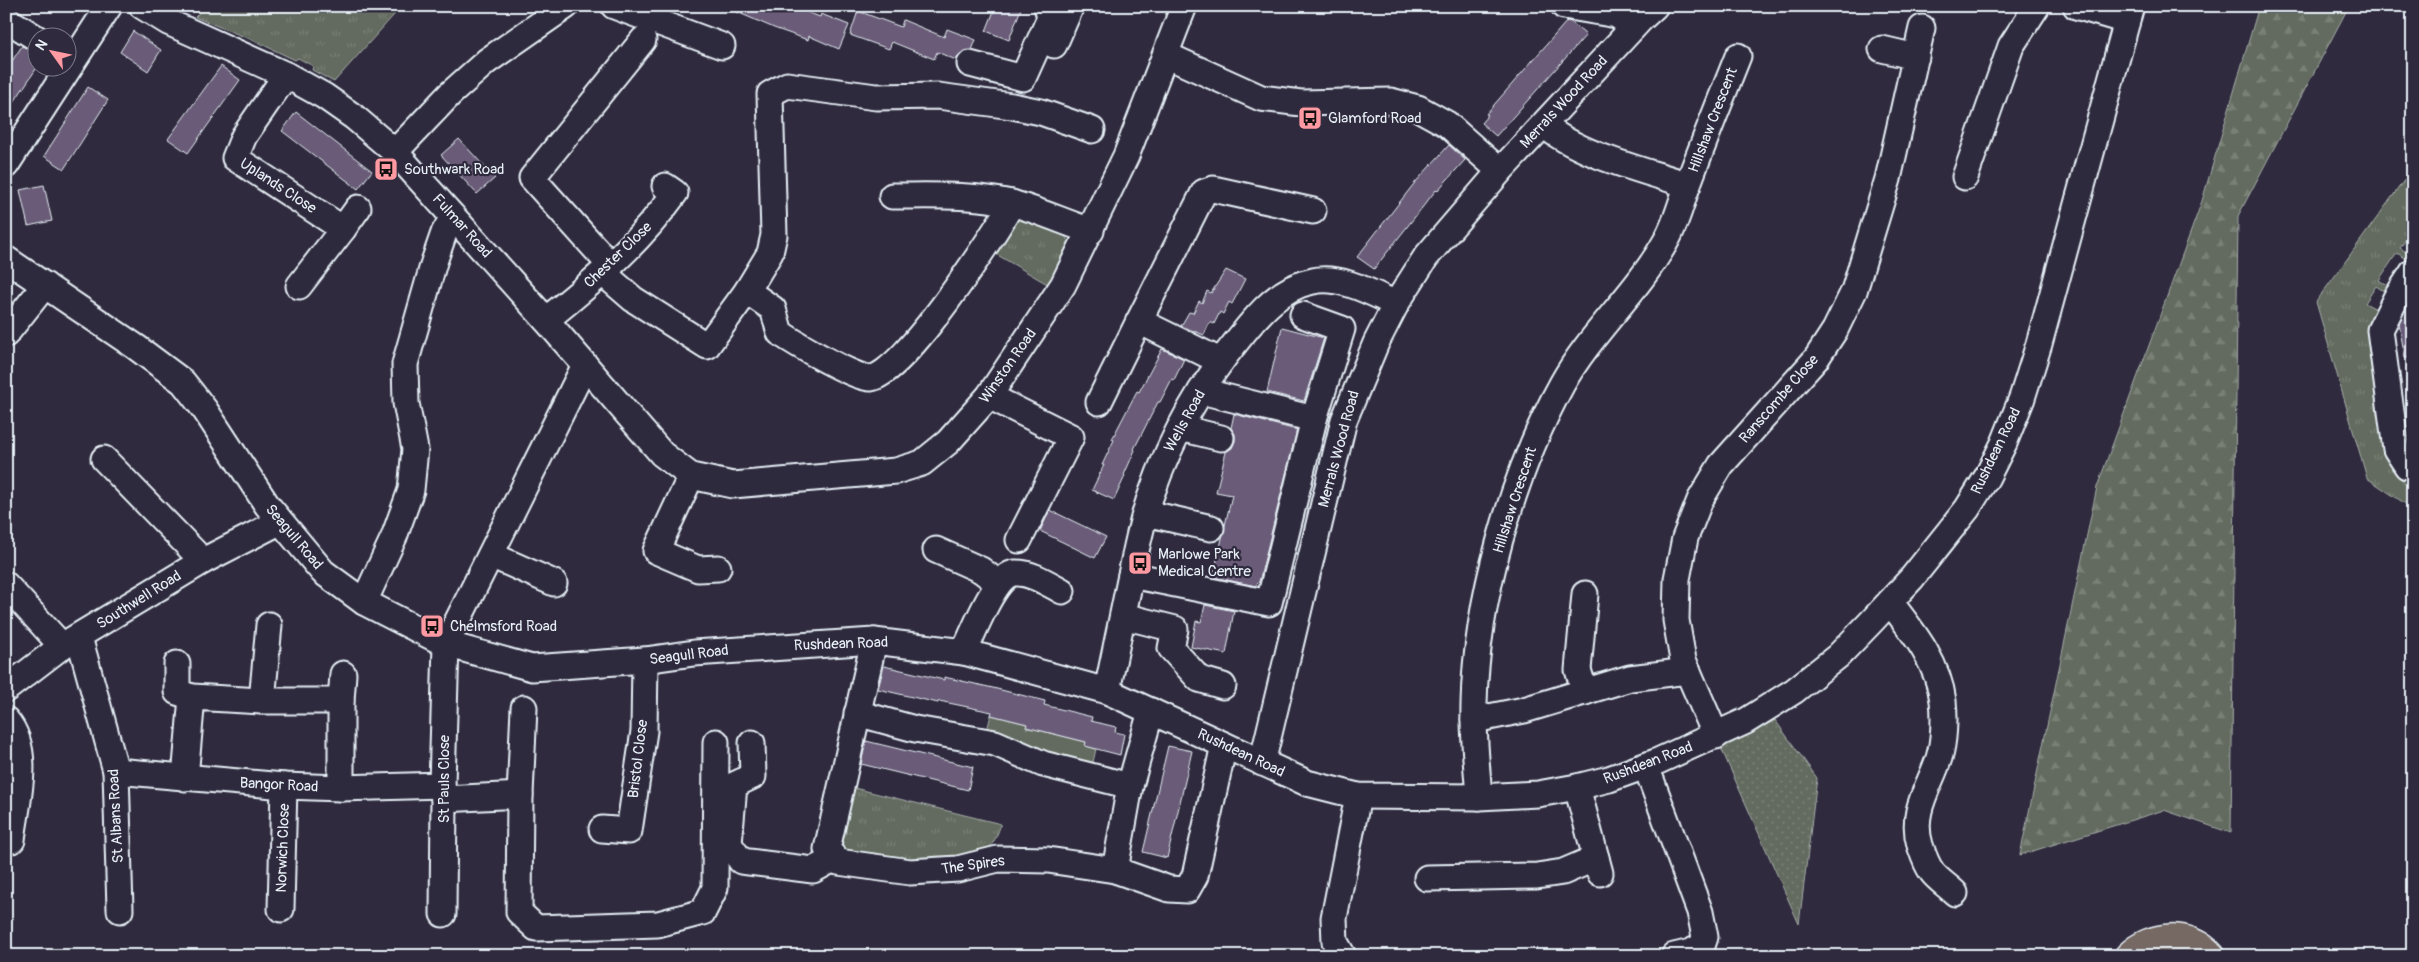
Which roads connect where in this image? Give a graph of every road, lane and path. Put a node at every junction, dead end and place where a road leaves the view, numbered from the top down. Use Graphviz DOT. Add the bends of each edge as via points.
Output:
graph roads {
  1 [pos="109,6"];
  2 [pos="142,6"];
  3 [pos="566,6"];
  4 [pos="614,6"];
  5 [pos="1047,6"];
  6 [pos="1071,6"];
  7 [pos="1184,6"];
  8 [pos="1565,6"];
  9 [pos="2038,6"];
  10 [pos="2076,6"];
  11 [pos="2129,14"];
  12 [pos="1644,17"];
  13 [pos="6,19"];
  14 [pos="1922,28"];
  15 [pos="28,33"];
  16 [pos="643,40"];
  17 [pos="722,46"];
  18 [pos="78,48"];
  19 [pos="1882,49"];
  20 [pos="1166,55"];
  21 [pos="1738,56"];
  22 [pos="1916,57"];
  23 [pos="970,64"];
  24 [pos="286,75"];
  25 [pos="59,78"];
  26 [pos="1026,109"];
  27 [pos="1544,124"];
  28 [pos="1092,130"];
  29 [pos="396,152"];
  30 [pos="6,165"];
  31 [pos="1500,171"];
  32 [pos="1965,178"];
  33 [pos="1688,185"];
  34 [pos="665,186"];
  35 [pos="892,196"];
  36 [pos="1012,203"];
  37 [pos="358,208"];
  38 [pos="1313,211"];
  39 [pos="453,217"];
  40 [pos="343,230"];
  41 [pos="1091,231"];
  42 [pos="6,259"];
  43 [pos="607,269"];
  44 [pos="2413,272"];
  45 [pos="45,285"];
  46 [pos="299,286"];
  47 [pos="747,291"];
  48 [pos="1396,304"];
  49 [pos="1304,315"];
  50 [pos="546,320"];
  51 [pos="1140,320"];
  52 [pos="6,334"];
  53 [pos="1220,361"];
  54 [pos="585,365"];
  55 [pos="1201,391"];
  56 [pos="989,396"];
  57 [pos="1100,402"];
  58 [pos="1314,419"];
  59 [pos="1180,428"];
  60 [pos="1221,438"];
  61 [pos="662,454"];
  62 [pos="104,460"];
  63 [pos="2413,467"];
  64 [pos="691,476"];
  65 [pos="1146,513"];
  66 [pos="279,522"];
  67 [pos="1211,528"];
  68 [pos="1019,540"];
  69 [pos="936,550"];
  70 [pos="491,554"];
  71 [pos="203,561"];
  72 [pos="718,568"];
  73 [pos="1131,575"];
  74 [pos="554,583"];
  75 [pos="998,583"];
  76 [pos="6,586"];
  77 [pos="1062,591"];
  78 [pos="1585,594"];
  79 [pos="364,602"];
  80 [pos="1890,602"];
  81 [pos="1123,616"];
  82 [pos="269,625"];
  83 [pos="71,641"];
  84 [pos="874,641"];
  85 [pos="446,644"];
  86 [pos="750,648"];
  87 [pos="964,652"];
  88 [pos="645,660"];
  89 [pos="177,664"];
  90 [pos="1688,671"];
  91 [pos="342,674"];
  92 [pos="1223,686"];
  93 [pos="6,689"];
  94 [pos="1107,691"];
  95 [pos="1585,692"];
  96 [pos="192,697"];
  97 [pos="262,701"];
  98 [pos="341,701"];
  99 [pos="524,708"];
  100 [pos="1150,711"];
  101 [pos="857,713"];
  102 [pos="6,720"];
  103 [pos="1474,720"];
  104 [pos="1716,736"];
  105 [pos="716,742"];
  106 [pos="752,743"];
  107 [pos="1224,745"];
  108 [pos="1262,763"];
  109 [pos="1646,766"];
  110 [pos="116,771"];
  111 [pos="185,778"];
  112 [pos="284,786"];
  113 [pos="1130,786"];
  114 [pos="1577,787"];
  115 [pos="341,788"];
  116 [pos="443,792"];
  117 [pos="520,795"];
  118 [pos="1358,796"];
  119 [pos="1479,797"];
  120 [pos="602,829"];
  121 [pos="12,840"];
  122 [pos="835,858"];
  123 [pos="1115,870"];
  124 [pos="1427,878"];
  125 [pos="1955,893"];
  126 [pos="281,909"];
  127 [pos="120,910"];
  128 [pos="443,914"];
  129 [pos="1343,956"];
  130 [pos="1674,956"];
  131 [pos="2129,956"];
  132 [pos="2212,956"];
  1 -- 18 [label="street"];
  2 -- 24 [label="street, Fulmar Road" via="175,38"];
  3 -- 29 [label="street" via="487,62 450,94"];
  4 -- 17 [label="street"];
  5 -- 23 [label="street" via="1050,18 1023,78"];
  6 -- 26 [label="street"];
  7 -- 20 [label="street, Winston Road"];
  8 -- 12 [label="street"];
  9 -- 32 [label="street" via="2011,46"];
  10 -- 11 [label="street"];
  11 -- 80 [label="street, Rushdean Road" via="2039,344 2015,416 1987,477 1967,509"];
  12 -- 27 [label="street, Merrals Wood Road"];
  13 -- 15 [label="street"];
  14 -- 22 [label="street, Ranscombe Close"];
  16 -- 43 [label="street" via="532,178"];
  19 -- 22 [label="street"];
  20 -- 31 [label="street" via="1261,98 1301,103 1391,101 1418,108 1447,124"];
  20 -- 41 [label="street, Winston Road" via="1126,156"];
  21 -- 33 [label="street, Hillshaw Crescent"];
  22 -- 90 [label="street, Ranscombe Close" via="1888,179 1854,291 1816,360 1721,465 1700,500 1685,538 1677,579 1676,620"];
  24 -- 29 [label="street, Fulmar Road" via="354,117"];
  24 -- 40 [label="street, Uplands Close" via="244,136 235,158"];
  25 -- 30 [label="street"];
  26 -- 28 [label="street"];
  26 -- 47 [label="street" via="938,96 876,97 787,85 770,94 774,236 770,252"];
  27 -- 31 [label="street, Merrals Wood Road"];
  27 -- 33 [label="street, Hillshaw Crescent" via="1559,137 1588,150"];
  29 -- 39 [label="street, Fulmar Road"];
  31 -- 48 [label="street, Merrals Wood Road" via="1426,257"];
  33 -- 103 [label="street, Hillshaw Crescent" via="1668,238 1646,273 1595,334 1563,384 1528,454 1490,581 1477,651"];
  34 -- 43 [label="street, Chester Close" via="675,192 653,223"];
  35 -- 36 [label="street" via="963,196"];
  36 -- 41 [label="street"];
  36 -- 47 [label="street" via="992,238 910,349 880,377 869,379 801,347 780,333 773,308"];
  37 -- 40 [label="street"];
  38 -- 51 [label="street" via="1213,189 1204,192"];
  39 -- 50 [label="street, Fulmar Road"];
  39 -- 79 [label="street" via="434,262 404,364 406,403 415,449 411,490 394,537"];
  40 -- 46 [label="street"];
  41 -- 56 [label="street, Winston Road" via="1063,285"];
  42 -- 45 [label="street, Seagull Road"];
  43 -- 47 [label="street" via="633,299 707,346"];
  43 -- 50 [label="street, Chester Close"];
  44 -- 63 [label="street" via="2402,302 2380,330 2396,449 2407,466"];
  45 -- 52 [label="street"];
  45 -- 66 [label="street, Seagull Road" via="183,382"];
  48 -- 53 [label="street, Wells Road" via="1335,282 1315,280 1293,286 1276,297"];
  48 -- 108 [label="street, Merrals Wood Road" via="1356,385 1344,420"];
  49 -- 58 [label="street" via="1342,330"];
  50 -- 54 [label="street, Fulmar Road"];
  51 -- 53 [label="street"];
  51 -- 57 [label="street"];
  53 -- 55 [label="street, Wells Road"];
  54 -- 61 [label="street, Fulmar Road"];
  54 -- 70 [label="street"];
  55 -- 58 [label="street"];
  55 -- 59 [label="street, Wells Road"];
  56 -- 64 [label="street, Winston Road" via="939,451 922,464 896,471 733,485"];
  56 -- 68 [label="street" via="1071,437"];
  58 -- 73 [label="street" via="1269,603"];
  59 -- 60 [label="street"];
  59 -- 65 [label="street, Wells Road" via="1166,455"];
  61 -- 64 [label="street, Winston Road"];
  62 -- 71 [label="street"];
  64 -- 72 [label="street" via="656,550 698,569"];
  65 -- 67 [label="street"];
  65 -- 73 [label="street, Wells Road"];
  66 -- 71 [label="street, Southwell Road"];
  66 -- 79 [label="street, Seagull Road" via="323,572"];
  69 -- 75 [label="street" via="981,570"];
  70 -- 74 [label="street"];
  70 -- 85 [label="street"];
  71 -- 83 [label="street, Southwell Road"];
  73 -- 81 [label="street, Wells Road"];
  75 -- 77 [label="street" via="1013,573 1026,574"];
  75 -- 87 [label="street"];
  76 -- 83 [label="street"];
  78 -- 95 [label="street" via="1578,670"];
  79 -- 85 [label="street, Seagull Road"];
  80 -- 104 [label="street, Rushdean Road" via="1838,656 1794,691"];
  80 -- 125 [label="street" via="1930,658 1943,701 1939,757 1916,818 1923,856 1933,872"];
  81 -- 92 [label="street" via="1175,628 1172,648 1199,679"];
  81 -- 94 [label="street, Wells Road"];
  82 -- 97 [label="street"];
  83 -- 93 [label="street, Southwell Road"];
  83 -- 110 [label="street, St Albans Road"];
  84 -- 86 [label="street, Rushdean Road"];
  84 -- 87 [label="street, Rushdean Road"];
  84 -- 101 [label="street"];
  85 -- 88 [label="street, Seagull Road" via="532,668"];
  85 -- 116 [label="street, St Pauls Close"];
  86 -- 88 [label="street, Seagull Road"];
  87 -- 94 [label="street, Rushdean Road"];
  88 -- 120 [label="street, Bristol Close" via="644,730 629,830"];
  89 -- 96 [label="street" via="177,692"];
  90 -- 95 [label="street" via="1630,678"];
  90 -- 104 [label="street, Ranscombe Close"];
  91 -- 98 [label="street"];
  94 -- 100 [label="street, Rushdean Road"];
  95 -- 103 [label="street" via="1524,710"];
  96 -- 97 [label="street"];
  96 -- 111 [label="street"];
  97 -- 98 [label="street"];
  98 -- 115 [label="street"];
  99 -- 117 [label="street"];
  100 -- 107 [label="street, Rushdean Road"];
  100 -- 113 [label="street"];
  101 -- 113 [label="street" via="915,729 994,743 1043,764"];
  101 -- 122 [label="street" via="826,849"];
  102 -- 121 [label="street" via="16,736 21,767"];
  103 -- 119 [label="street, Hillshaw Crescent"];
  104 -- 109 [label="street, Rushdean Road"];
  105 -- 117 [label="street" via="715,888 703,912 658,924 536,928 519,912"];
  106 -- 122 [label="street" via="753,776 734,785 729,844 741,861 813,870"];
  107 -- 108 [label="street, Rushdean Road"];
  107 -- 123 [label="street, The Spires" via="1195,876 1187,890 1169,889"];
  108 -- 118 [label="street, Rushdean Road" via="1307,783"];
  109 -- 114 [label="street, Rushdean Road"];
  109 -- 130 [label="street" via="1700,912 1705,937 1702,946"];
  110 -- 111 [label="street, Bangor Road"];
  110 -- 127 [label="street, St Albans Road"];
  111 -- 112 [label="street, Bangor Road"];
  112 -- 115 [label="street, Bangor Road"];
  112 -- 126 [label="street, Norwich Close"];
  113 -- 123 [label="street"];
  114 -- 119 [label="street, Rushdean Road" via="1538,794"];
  114 -- 124 [label="street" via="1598,865 1537,876"];
  115 -- 116 [label="street, Bangor Road"];
  116 -- 117 [label="street, Bangor Road"];
  116 -- 128 [label="street, St Pauls Close"];
  118 -- 119 [label="street, Rushdean Road"];
  118 -- 129 [label="street" via="1334,918 1335,942"];
  122 -- 123 [label="street, The Spires" via="838,862 910,872 958,869 998,859 1048,860"];
  131 -- 132 [label="highway" via="2153,940 2172,938 2191,942"];
}
